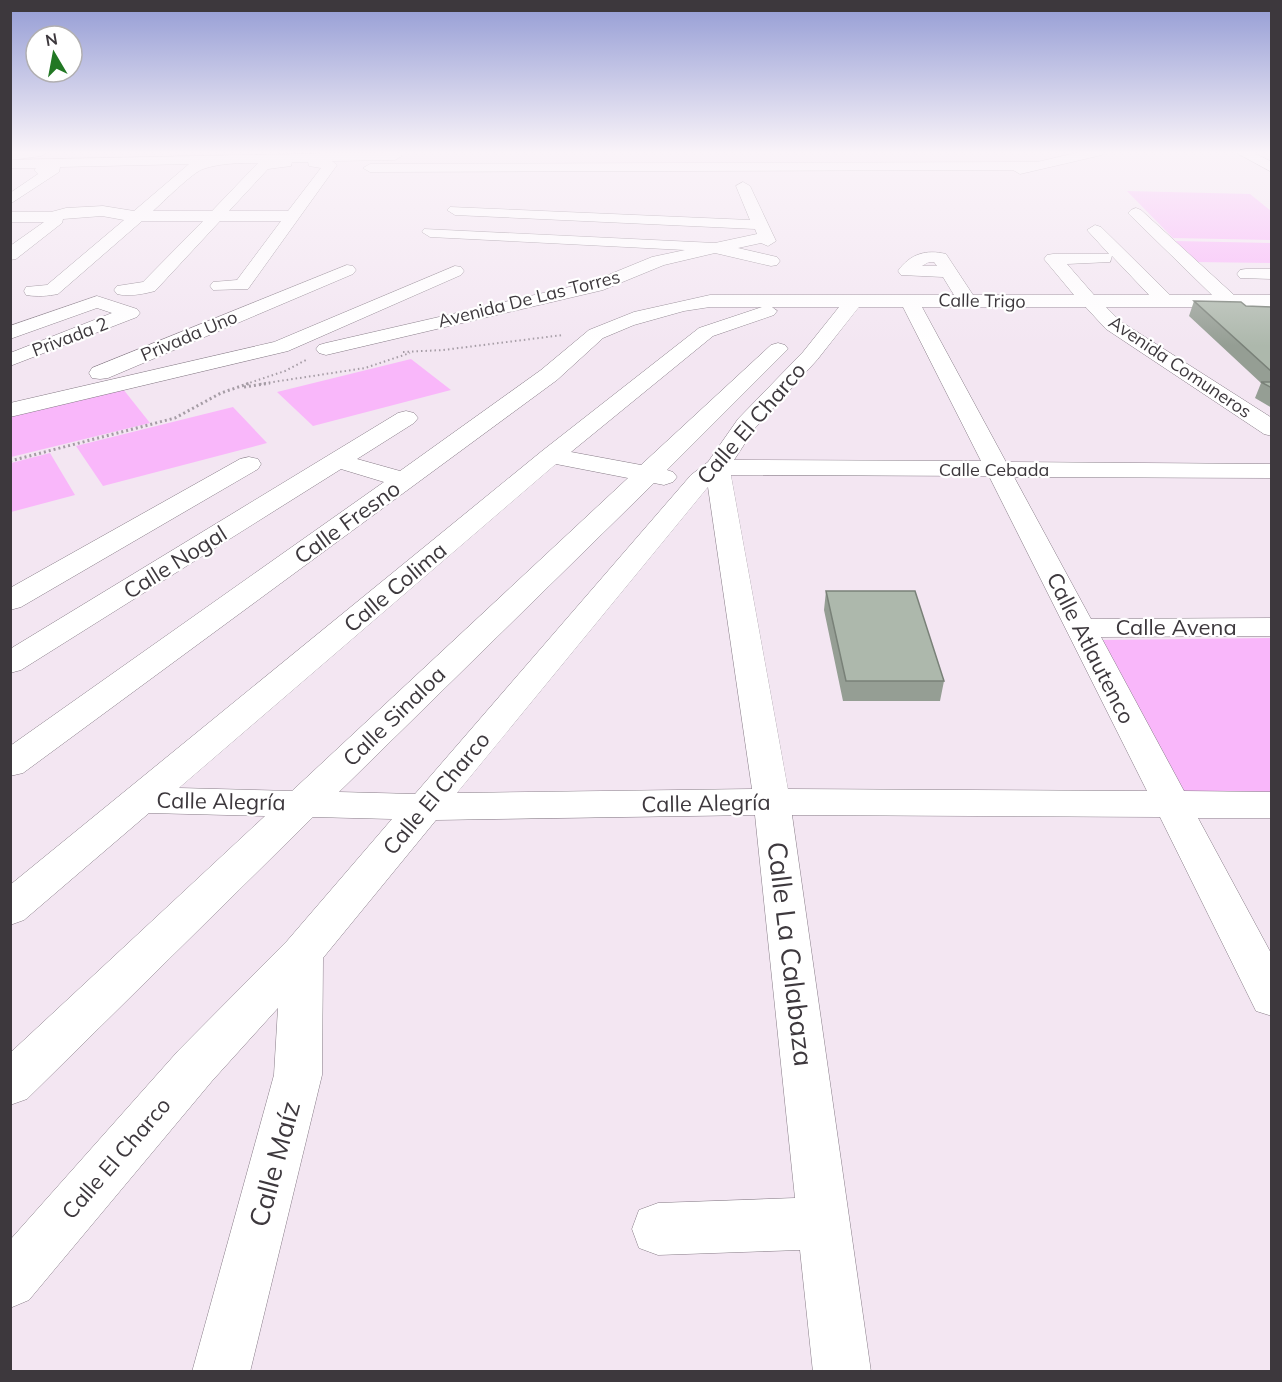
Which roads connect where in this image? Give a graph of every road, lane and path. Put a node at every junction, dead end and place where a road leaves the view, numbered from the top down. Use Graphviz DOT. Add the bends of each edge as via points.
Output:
graph roads {
  1 [pos="111,216"];
  2 [pos="139,216"];
  3 [pos="213,216"];
  4 [pos="293,216"];
  5 [pos="551,216"];
  6 [pos="755,216"];
  7 [pos="1140,216"];
  8 [pos="10,217"];
  9 [pos="58,217"];
  10 [pos="1116,225"];
  11 [pos="1095,230"];
  12 [pos="764,231"];
  13 [pos="430,232"];
  14 [pos="1076,236"];
  15 [pos="720,249"];
  16 [pos="10,255"];
  17 [pos="1104,258"];
  18 [pos="620,259"];
  19 [pos="658,261"];
  20 [pos="771,261"];
  21 [pos="347,270"];
  22 [pos="455,271"];
  23 [pos="949,272"];
  24 [pos="1246,274"];
  25 [pos="1272,274"];
  26 [pos="219,286"];
  27 [pos="123,290"];
  28 [pos="33,291"];
  29 [pos="787,300"];
  30 [pos="854,300"];
  31 [pos="909,300"];
  32 [pos="968,301"];
  33 [pos="1272,301"];
  34 [pos="693,302"];
  35 [pos="1090,302"];
  36 [pos="1166,302"];
  37 [pos="1230,302"];
  38 [pos="602,330"];
  39 [pos="706,332"];
  40 [pos="10,333"];
  41 [pos="736,339"];
  42 [pos="326,349"];
  43 [pos="782,350"];
  44 [pos="394,352"];
  45 [pos="414,352"];
  46 [pos="10,360"];
  47 [pos="234,388"];
  48 [pos="33,405"];
  49 [pos="10,410"];
  50 [pos="406,418"];
  51 [pos="1272,429"];
  52 [pos="551,456"];
  53 [pos="10,461"];
  54 [pos="339,461"];
  55 [pos="249,464"];
  56 [pos="999,470"];
  57 [pos="1272,471"];
  58 [pos="709,473"];
  59 [pos="646,475"];
  60 [pos="405,480"];
  61 [pos="10,602"];
  62 [pos="1272,627"];
  63 [pos="1081,628"];
  64 [pos="10,663"];
  65 [pos="10,764"];
  66 [pos="142,800"];
  67 [pos="304,802"];
  68 [pos="772,802"];
  69 [pos="1172,804"];
  70 [pos="1272,805"];
  71 [pos="424,807"];
  72 [pos="10,909"];
  73 [pos="302,953"];
  74 [pos="1272,998"];
  75 [pos="10,1084"];
  76 [pos="824,1223"];
  77 [pos="658,1229"];
  78 [pos="10,1281"];
  79 [pos="220,1371"];
  80 [pos="842,1371"];
  1 -- 9 [label="street" via="91,221"];
  2 -- 28 [label="street" via="52,290"];
  3 -- 27 [label="street" via="149,287"];
  4 -- 26 [label="street" via="242,285"];
  5 -- 12 [label="street"];
  6 -- 12 [label="street"];
  7 -- 37 [label="street"];
  8 -- 9 [label="street"];
  9 -- 16 [label="street"];
  10 -- 11 [label="street"];
  11 -- 14 [label="street"];
  11 -- 36 [label="street"];
  12 -- 15 [label="street, Avenida De Las Torres"];
  12 -- 20 [label="street" via="771,247"];
  13 -- 15 [label="street"];
  15 -- 19 [label="street, Avenida De Las Torres"];
  15 -- 20 [label="street"];
  17 -- 35 [label="street, Avenida Comuneros" via="1053,259"];
  18 -- 19 [label="street"];
  19 -- 42 [label="street, Avenida De Las Torres" via="597,286"];
  20 -- 29 [label="street"];
  21 -- 48 [label="street, Privada Uno" via="60,390"];
  22 -- 48 [label="street" via="299,341"];
  23 -- 23 [label="street" via="935,256 914,262 907,271"];
  23 -- 32 [label="street"];
  24 -- 25 [label="street"];
  29 -- 30 [label="street, Calle Trigo"];
  29 -- 34 [label="street, Calle Trigo"];
  29 -- 39 [label="street, Calle Colima"];
  30 -- 31 [label="street, Calle Trigo"];
  30 -- 43 [label="street, Calle El Charco"];
  31 -- 32 [label="street, Calle Trigo"];
  31 -- 56 [label="street, Calle Atlautenco"];
  32 -- 35 [label="street, Calle Trigo"];
  33 -- 37 [label="street, Calle Trigo"];
  34 -- 38 [label="street, Calle Fresno"];
  35 -- 36 [label="street, Calle Trigo"];
  35 -- 51 [label="street, Avenida Comuneros" via="1113,325"];
  36 -- 37 [label="street, Calle Trigo"];
  38 -- 45 [label="path"];
  38 -- 60 [label="street, Calle Fresno" via="549,375"];
  39 -- 41 [label="street"];
  39 -- 52 [label="street, Calle Colima"];
  40 -- 46 [label="street, Privada 2" via="97,302 130,313"];
  42 -- 47 [label="path" via="285,371"];
  43 -- 58 [label="street, Calle El Charco" via="746,424"];
  43 -- 59 [label="street, Calle Sinaloa"];
  44 -- 45 [label="path"];
  45 -- 47 [label="path" via="365,368"];
  47 -- 53 [label="path" via="175,418"];
  48 -- 49 [label="street"];
  50 -- 54 [label="street, Calle Nogal"];
  52 -- 59 [label="street, Calle Cebada"];
  52 -- 66 [label="street, Calle Colima"];
  54 -- 60 [label="street"];
  54 -- 64 [label="street, Calle Nogal"];
  55 -- 61 [label="street"];
  56 -- 57 [label="street, Calle Cebada"];
  56 -- 58 [label="street, Calle Cebada"];
  56 -- 63 [label="street, Calle Atlautenco"];
  58 -- 59 [label="street, Calle Cebada"];
  58 -- 68 [label="street, Calle La Calabaza"];
  58 -- 71 [label="street, Calle El Charco"];
  59 -- 67 [label="street, Calle Sinaloa"];
  60 -- 65 [label="street, Calle Fresno"];
  62 -- 63 [label="street, Calle Avena"];
  63 -- 69 [label="street, Calle Atlautenco"];
  66 -- 67 [label="street, Calle Alegría"];
  66 -- 72 [label="street, Calle Colima"];
  67 -- 71 [label="street, Calle Alegría"];
  67 -- 75 [label="street, Calle Sinaloa"];
  68 -- 69 [label="street, Calle Alegría"];
  68 -- 71 [label="street, Calle Alegría"];
  68 -- 76 [label="street, Calle La Calabaza"];
  69 -- 70 [label="street, Calle Alegría"];
  69 -- 74 [label="street, Calle Atlautenco"];
  71 -- 73 [label="street, Calle El Charco"];
  73 -- 78 [label="street, Calle El Charco" via="195,1066"];
  73 -- 79 [label="street, Calle Maíz" via="298,1075"];
  76 -- 77 [label="street"];
  76 -- 80 [label="street, Calle La Calabaza"];
}
